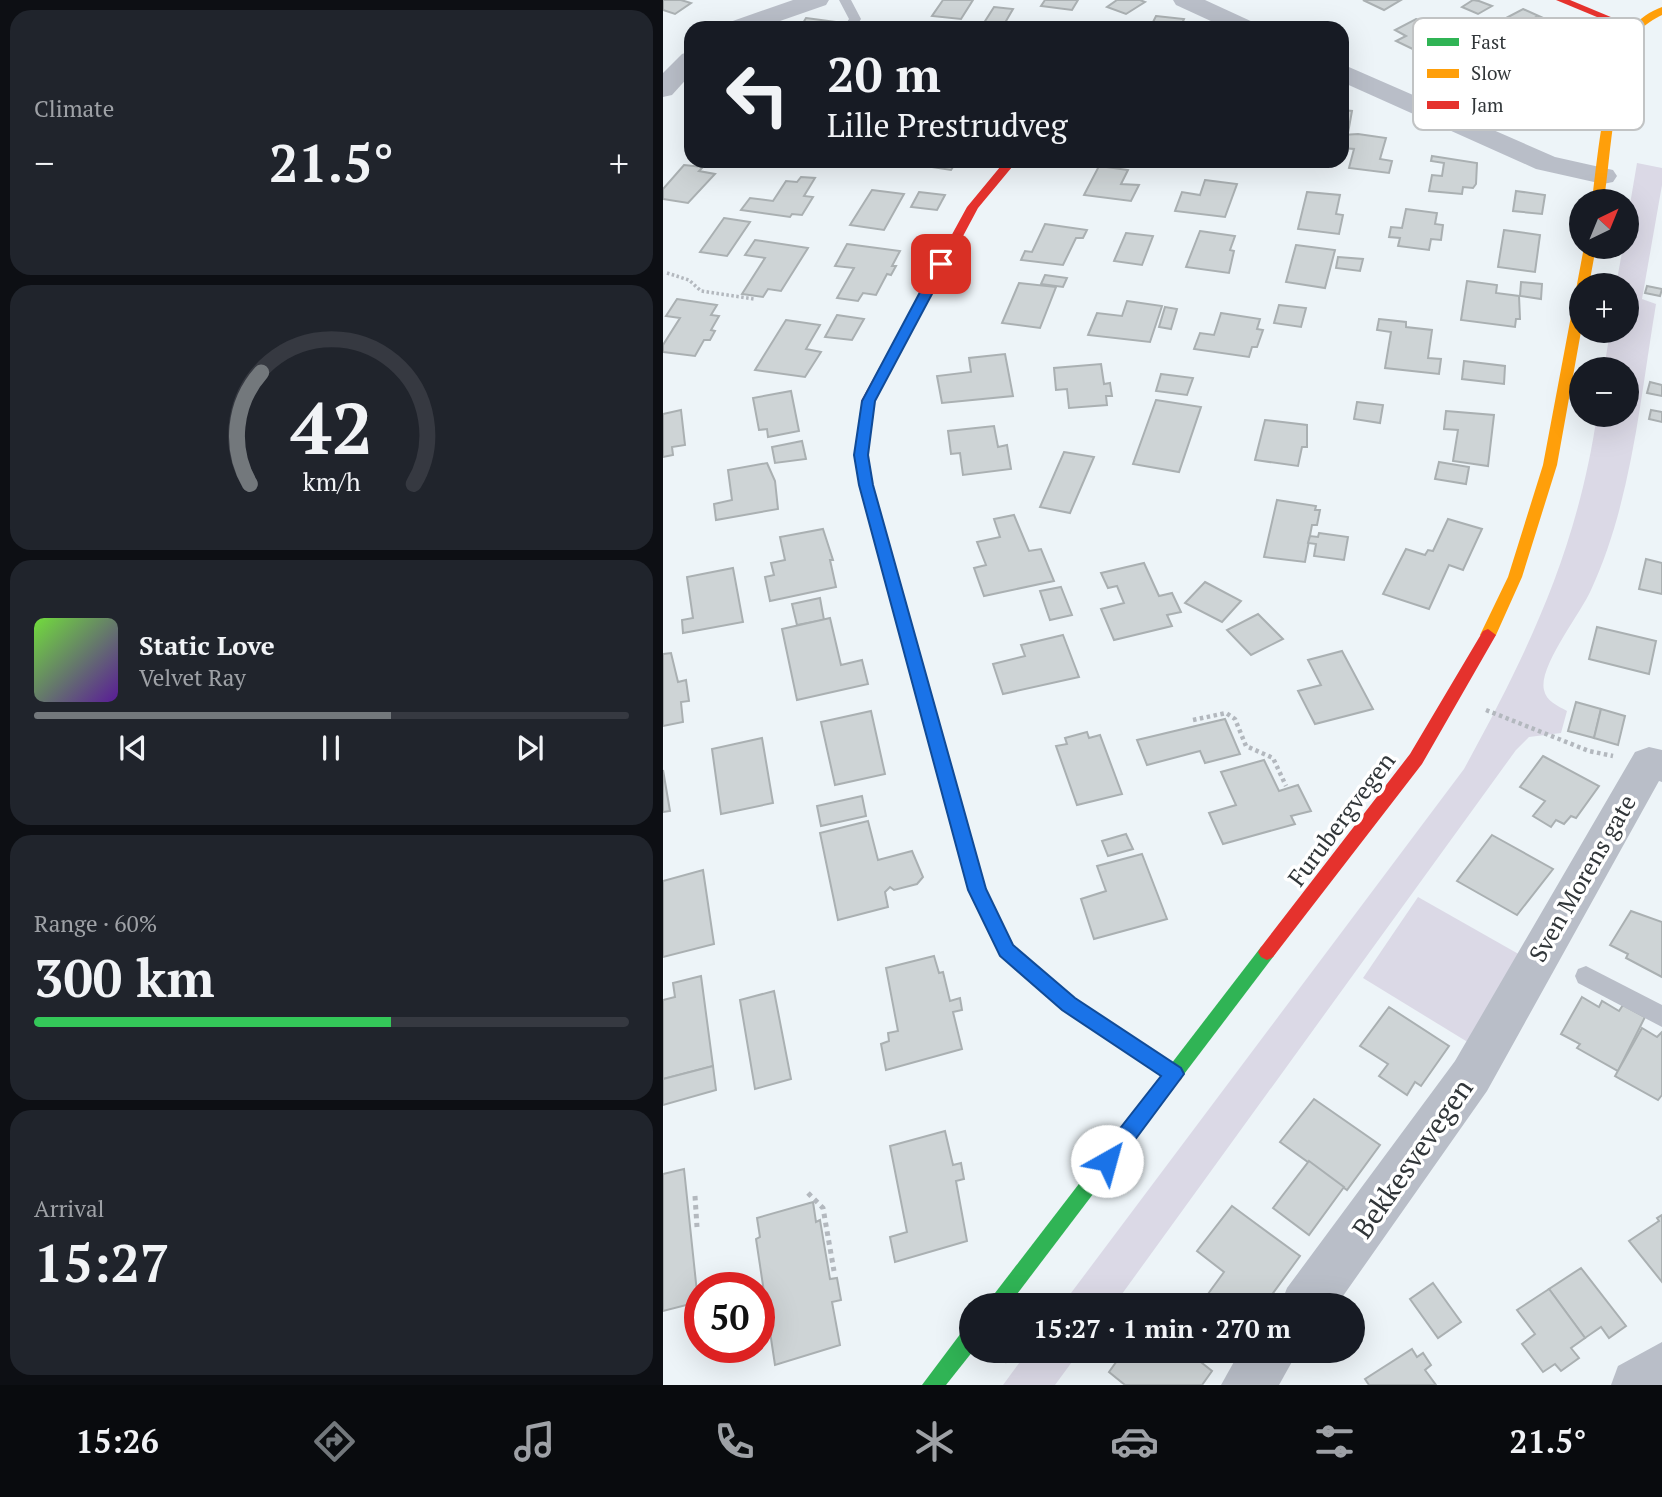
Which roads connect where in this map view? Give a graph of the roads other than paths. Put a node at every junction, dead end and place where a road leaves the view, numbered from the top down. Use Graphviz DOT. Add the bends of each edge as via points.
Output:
graph roads {
  1 [pos="817,0"];
  2 [pos="845,0"];
  3 [pos="1185,0"];
  4 [pos="1561,0"];
  5 [pos="1662,10"];
  6 [pos="1607,18"];
  7 [pos="756,21"];
  8 [pos="854,21"];
  9 [pos="1231,21"];
  10 [pos="1644,24"];
  11 [pos="684,66"];
  12 [pos="1349,75"];
  13 [pos="663,89"];
  14 [pos="1413,104"];
  15 [pos="1472,130"];
  16 [pos="1612,130"];
  17 [pos="1005,168"];
  18 [pos="1601,189"];
  19 [pos="1571,343"];
  20 [pos="1662,766"];
  21 [pos="1586,976"];
  22 [pos="1510,1006"];
  23 [pos="1662,1017"];
  24 [pos="1174,1074"];
  25 [pos="1005,1293"];
  26 [pos="1314,1293"];
  27 [pos="959,1351"];
  28 [pos="1263,1363"];
  29 [pos="1662,1368"];
  30 [pos="933,1385"];
  31 [pos="1247,1385"];
  32 [pos="1637,1385"];
  1 -- 7 [label="street"];
  2 -- 8 [label="lane"];
  3 -- 9 [label="street"];
  4 -- 6 [label="main road"];
  5 -- 10 [label="main road"];
  11 -- 13 [label="street"];
  12 -- 14 [label="street"];
  15 -- 18 [label="street"];
  16 -- 18 [label="main road"];
  17 -- 24 [label="main road" via="973,206 868,401 861,455 866,485 977,890 1007,950 1069,1004"];
  19 -- 24 [label="main road, Furubergvegen" via="1543,490 1515,577 1479,655 1416,759"];
  20 -- 22 [label="street, Sven Morens gate" via="1649,763"];
  21 -- 23 [label="lane"];
  22 -- 26 [label="street, Bekkesvevegen" via="1471,1076"];
  24 -- 25 [label="main road, Furubergvegen"];
  27 -- 30 [label="main road"];
  28 -- 31 [label="street"];
  29 -- 32 [label="street"];
}
